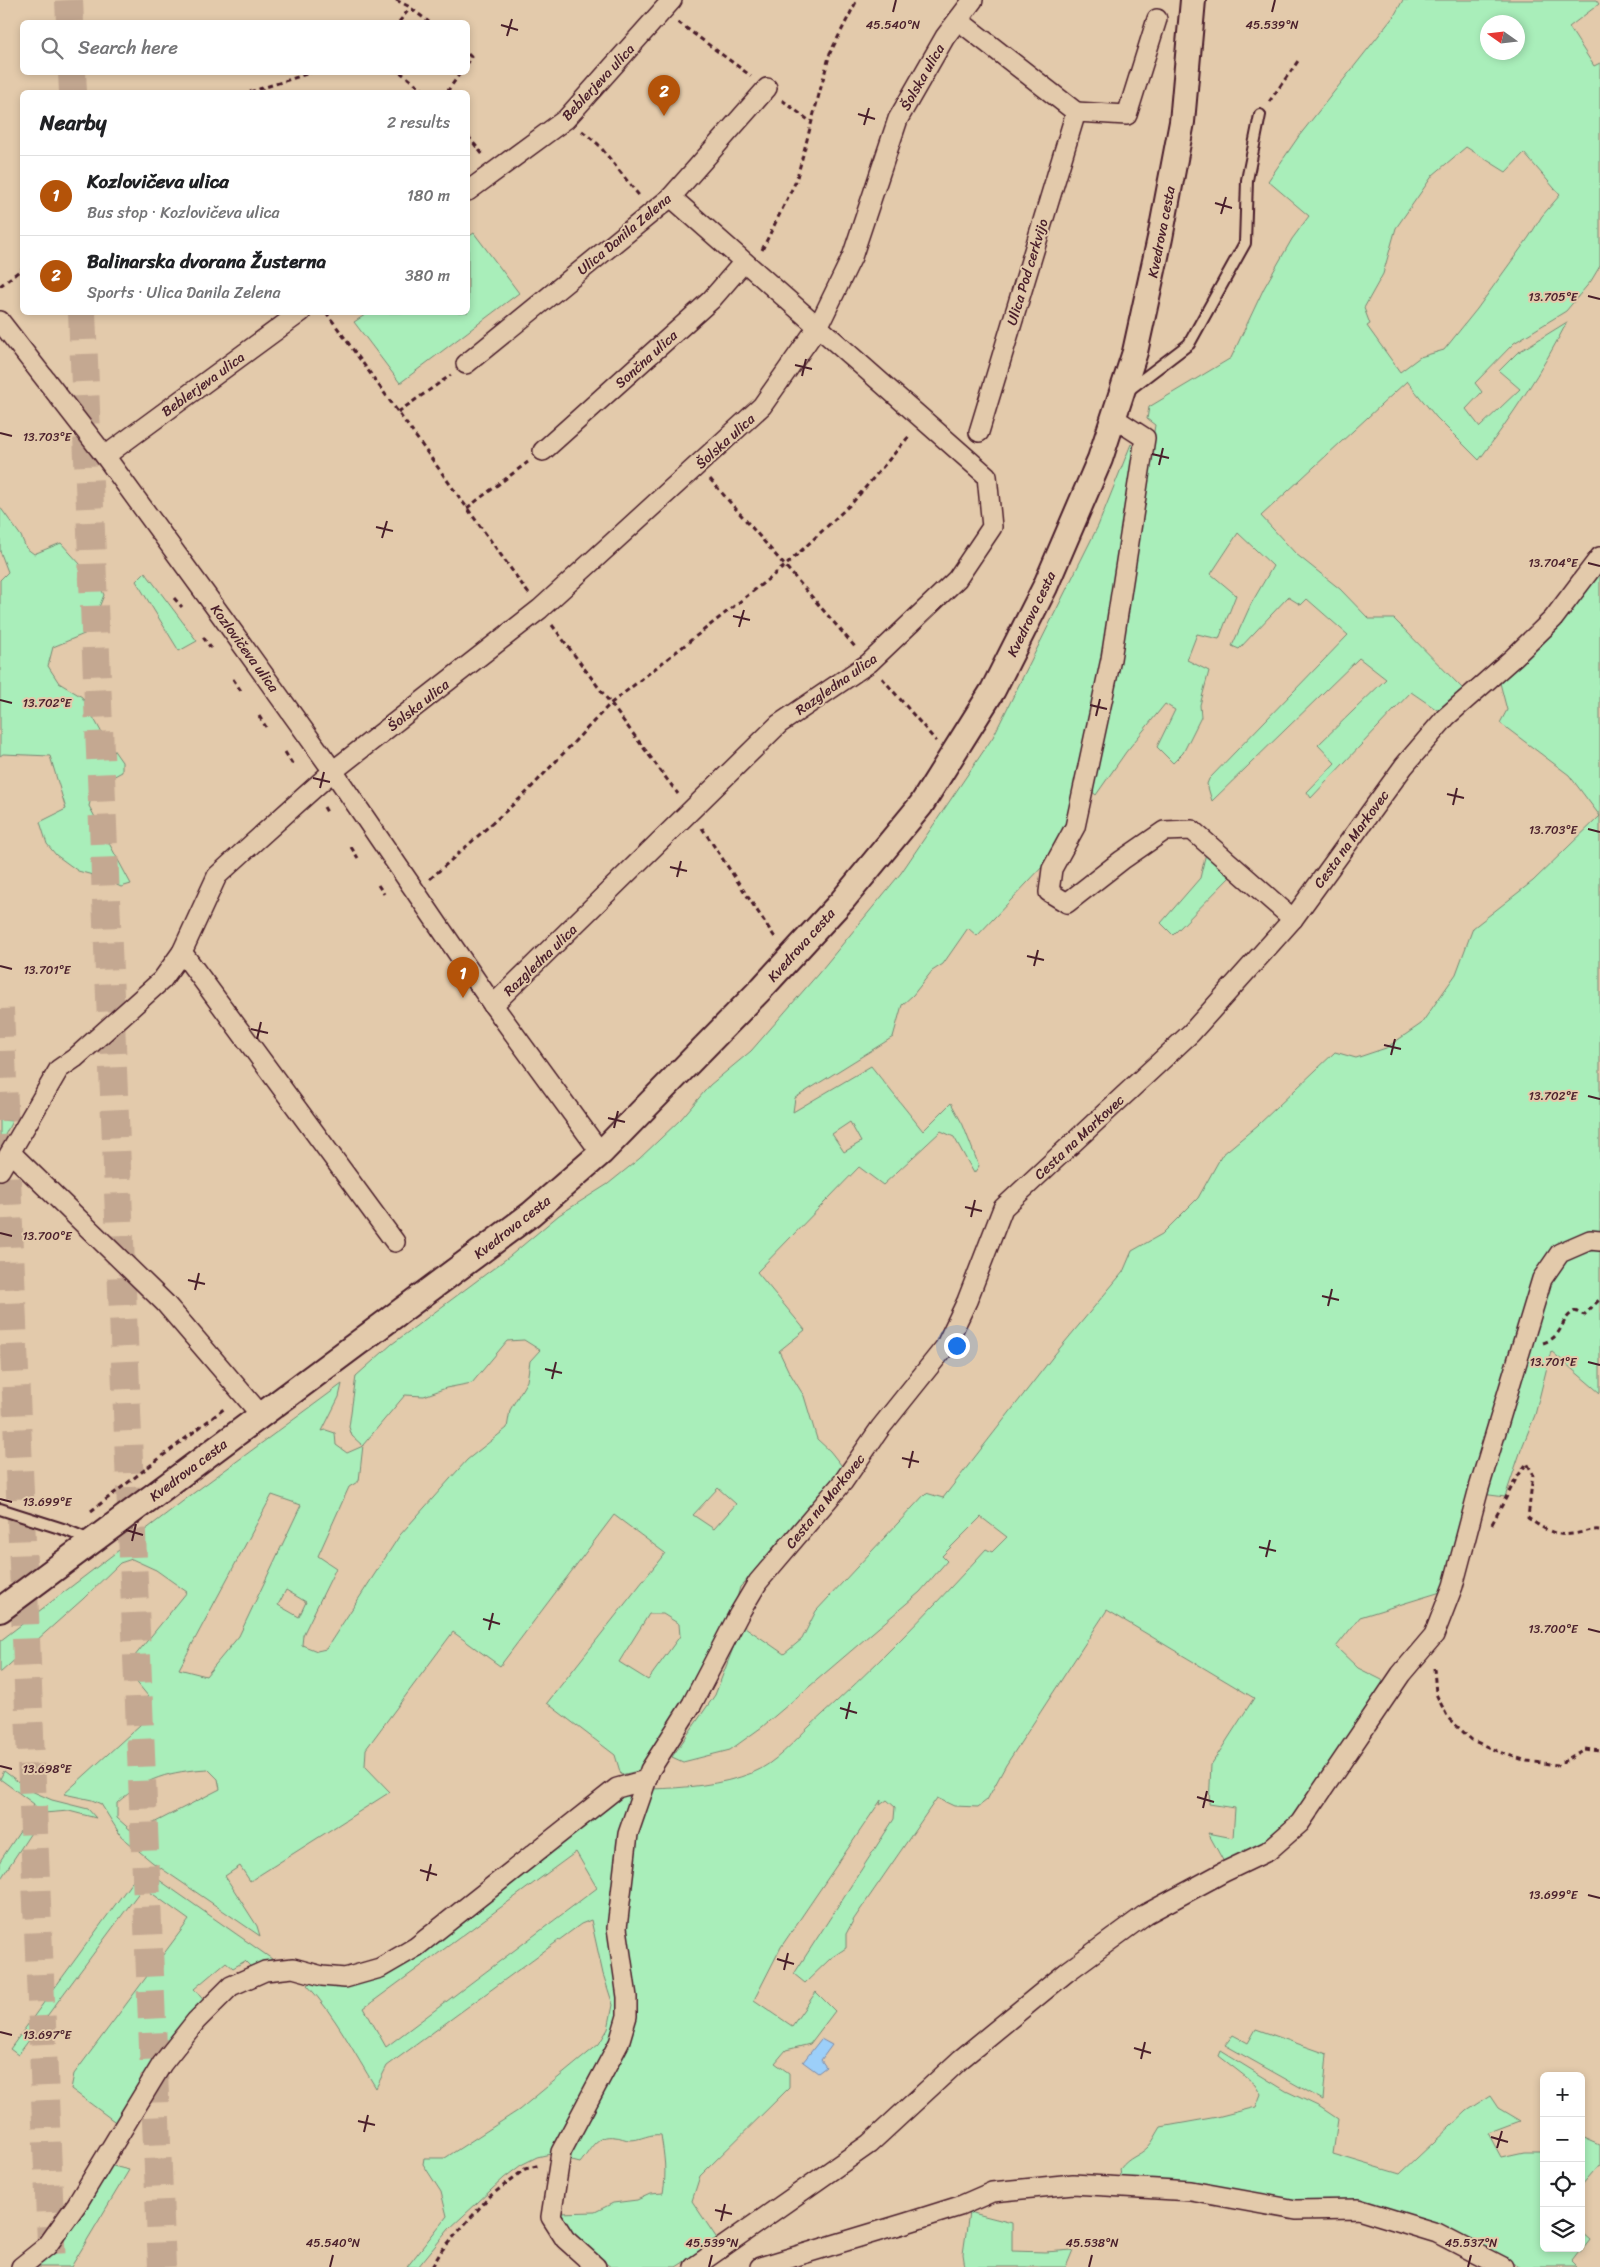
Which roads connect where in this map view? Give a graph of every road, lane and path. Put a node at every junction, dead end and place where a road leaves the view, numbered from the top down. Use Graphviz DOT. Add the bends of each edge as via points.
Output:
graph roads {
  1 [pos="396,0"];
  2 [pos="858,0"];
  3 [pos="973,0"];
  4 [pos="1193,0"];
  5 [pos="668,5"];
  6 [pos="410,8"];
  7 [pos="1157,19"];
  8 [pos="401,20"];
  9 [pos="425,20"];
  10 [pos="958,20"];
  11 [pos="1298,60"];
  12 [pos="304,75"];
  13 [pos="404,75"];
  14 [pos="459,75"];
  15 [pos="768,88"];
  16 [pos="256,90"];
  17 [pos="423,90"];
  18 [pos="448,90"];
  19 [pos="1076,112"];
  20 [pos="1260,115"];
  21 [pos="811,122"];
  22 [pos="598,144"];
  23 [pos="470,191"];
  24 [pos="671,196"];
  25 [pos="646,205"];
  26 [pos="747,264"];
  27 [pos="20,271"];
  28 [pos="0,286"];
  29 [pos="297,315"];
  30 [pos="328,315"];
  31 [pos="0,321"];
  32 [pos="819,325"];
  33 [pos="466,364"];
  34 [pos="1122,395"];
  35 [pos="398,412"];
  36 [pos="1114,418"];
  37 [pos="923,419"];
  38 [pos="978,432"];
  39 [pos="543,451"];
  40 [pos="105,456"];
  41 [pos="698,465"];
  42 [pos="467,508"];
  43 [pos="1600,557"];
  44 [pos="785,566"];
  45 [pos="174,598"];
  46 [pos="182,607"];
  47 [pos="540,609"];
  48 [pos="203,637"];
  49 [pos="212,648"];
  50 [pos="869,663"];
  51 [pos="233,679"];
  52 [pos="241,691"];
  53 [pos="610,704"];
  54 [pos="259,716"];
  55 [pos="266,727"];
  56 [pos="938,744"];
  57 [pos="285,752"];
  58 [pos="293,765"];
  59 [pos="333,771"];
  60 [pos="322,805"];
  61 [pos="691,812"];
  62 [pos="328,814"];
  63 [pos="351,847"];
  64 [pos="358,858"];
  65 [pos="378,885"];
  66 [pos="415,893"];
  67 [pos="384,894"];
  68 [pos="1293,919"];
  69 [pos="777,940"];
  70 [pos="182,952"];
  71 [pos="493,1006"];
  72 [pos="11,1152"];
  73 [pos="601,1153"];
  74 [pos="0,1170"];
  75 [pos="1600,1241"];
  76 [pos="395,1242"];
  77 [pos="1600,1299"];
  78 [pos="1521,1349"];
  79 [pos="225,1408"];
  80 [pos="261,1416"];
  81 [pos="0,1509"];
  82 [pos="66,1530"];
  83 [pos="1489,1530"];
  84 [pos="1600,1530"];
  85 [pos="93,1542"];
  86 [pos="0,1610"];
  87 [pos="1434,1635"];
  88 [pos="1600,1751"];
  89 [pos="646,1780"];
  90 [pos="560,2159"];
  91 [pos="21,2267"];
  92 [pos="432,2267"];
  93 [pos="596,2267"];
  94 [pos="694,2267"];
  95 [pos="760,2267"];
  96 [pos="1502,2267"];
  1 -- 6 [label="path"];
  2 -- 21 [label="path" via="830,53"];
  3 -- 10 [label="street, Šolska ulica"];
  4 -- 34 [label="street, Kvedrova cesta" via="1182,122 1137,346"];
  5 -- 15 [label="path"];
  5 -- 23 [label="street, Beblerjeva ulica" via="566,119"];
  6 -- 8 [label="path"];
  6 -- 9 [label="path"];
  7 -- 19 [label="street" via="1127,115"];
  10 -- 19 [label="street"];
  10 -- 32 [label="street, Šolska ulica" via="898,119 852,257"];
  11 -- 20 [label="path"];
  12 -- 16 [label="path"];
  13 -- 17 [label="path"];
  14 -- 18 [label="path"];
  15 -- 21 [label="path"];
  15 -- 24 [label="street, Ulica Danila Zelena"];
  19 -- 38 [label="street, Ulica Pod cerkvijo"];
  20 -- 34 [label="lane" via="1247,180 1245,243 1189,344"];
  21 -- 26 [label="path" via="796,181 768,240"];
  22 -- 25 [label="path"];
  24 -- 26 [label="street, Razgledna ulica"];
  24 -- 33 [label="street, Ulica Danila Zelena"];
  26 -- 32 [label="street, Razgledna ulica"];
  26 -- 39 [label="street, Sončna ulica"];
  27 -- 28 [label="path"];
  29 -- 40 [label="street, Beblerjeva ulica"];
  30 -- 35 [label="path"];
  31 -- 40 [label="street, Kozlovičeva ulica"];
  32 -- 37 [label="street, Razgledna ulica"];
  32 -- 41 [label="street, Šolska ulica" via="762,406"];
  33 -- 35 [label="path"];
  34 -- 36 [label="street, Kvedrova cesta"];
  35 -- 42 [label="path"];
  36 -- 68 [label="street" via="1145,438 1111,659 1075,827 1052,869 1049,892 1067,903 1164,831 1192,830"];
  36 -- 73 [label="street, Kvedrova cesta" via="1100,459 1032,613 993,690 922,805 842,901"];
  37 -- 44 [label="path" via="853,502"];
  37 -- 50 [label="street, Razgledna ulica" via="987,476 992,527 957,579"];
  39 -- 42 [label="path"];
  40 -- 59 [label="street, Kozlovičeva ulica"];
  41 -- 44 [label="path"];
  41 -- 47 [label="street, Šolska ulica"];
  42 -- 47 [label="path"];
  43 -- 68 [label="street, Cesta na Markovec" via="1554,619 1446,717 1404,766"];
  44 -- 50 [label="path"];
  44 -- 53 [label="path"];
  45 -- 46 [label="path"];
  47 -- 53 [label="path"];
  47 -- 59 [label="street, Šolska ulica"];
  48 -- 49 [label="path"];
  50 -- 56 [label="path"];
  50 -- 61 [label="street, Razgledna ulica" via="779,724"];
  51 -- 52 [label="path"];
  53 -- 61 [label="path"];
  53 -- 66 [label="path" via="525,794"];
  54 -- 55 [label="path"];
  57 -- 58 [label="path"];
  59 -- 66 [label="street, Kozlovičeva ulica"];
  59 -- 70 [label="street, Šolska ulica" via="217,876"];
  60 -- 62 [label="path"];
  61 -- 69 [label="path"];
  61 -- 71 [label="street, Razgledna ulica"];
  63 -- 64 [label="path"];
  65 -- 67 [label="path"];
  66 -- 71 [label="street, Kozlovičeva ulica"];
  68 -- 89 [label="street, Cesta na Markovec" via="1191,1033 1003,1208 945,1347 880,1427 843,1482 758,1582 692,1704"];
  70 -- 72 [label="street, Šolska ulica" via="162,980 59,1069"];
  70 -- 76 [label="street"];
  71 -- 73 [label="street, Kozlovičeva ulica"];
  72 -- 74 [label="street, Šolska ulica"];
  72 -- 80 [label="street" via="165,1303"];
  73 -- 80 [label="street, Kvedrova cesta" via="531,1214"];
  75 -- 78 [label="street" via="1590,1240 1560,1253 1542,1279"];
  77 -- 78 [label="path" via="1584,1315 1575,1311 1568,1315 1556,1337"];
  78 -- 87 [label="street" via="1453,1586"];
  79 -- 82 [label="path"];
  80 -- 85 [label="street, Kvedrova cesta"];
  81 -- 82 [label="lane"];
  82 -- 85 [label="lane"];
  83 -- 84 [label="path" via="1527,1463 1533,1474 1528,1518 1547,1531 1571,1535 1590,1529"];
  85 -- 86 [label="street, Kvedrova cesta"];
  87 -- 88 [label="path" via="1436,1694 1448,1718 1472,1740 1526,1761 1557,1765 1585,1749"];
  87 -- 94 [label="street" via="1401,1674 1300,1823 1268,1851 1146,1914 1067,1972 969,2053 869,2144"];
  89 -- 90 [label="street, Cesta na Markovec" via="628,1834 617,1928 627,2016 619,2043"];
  89 -- 91 [label="street" via="617,1788 416,1947 380,1968 345,1978 293,1968 265,1971 231,1986 196,2021 162,2064 78,2204 47,2246"];
  90 -- 92 [label="path" via="525,2169 488,2197 442,2250"];
  90 -- 93 [label="street, Cesta na Markovec" via="551,2216 565,2239"];
  95 -- 96 [label="street" via="933,2215 992,2192 1073,2184 1191,2191 1296,2210 1358,2209 1437,2233"];
}
